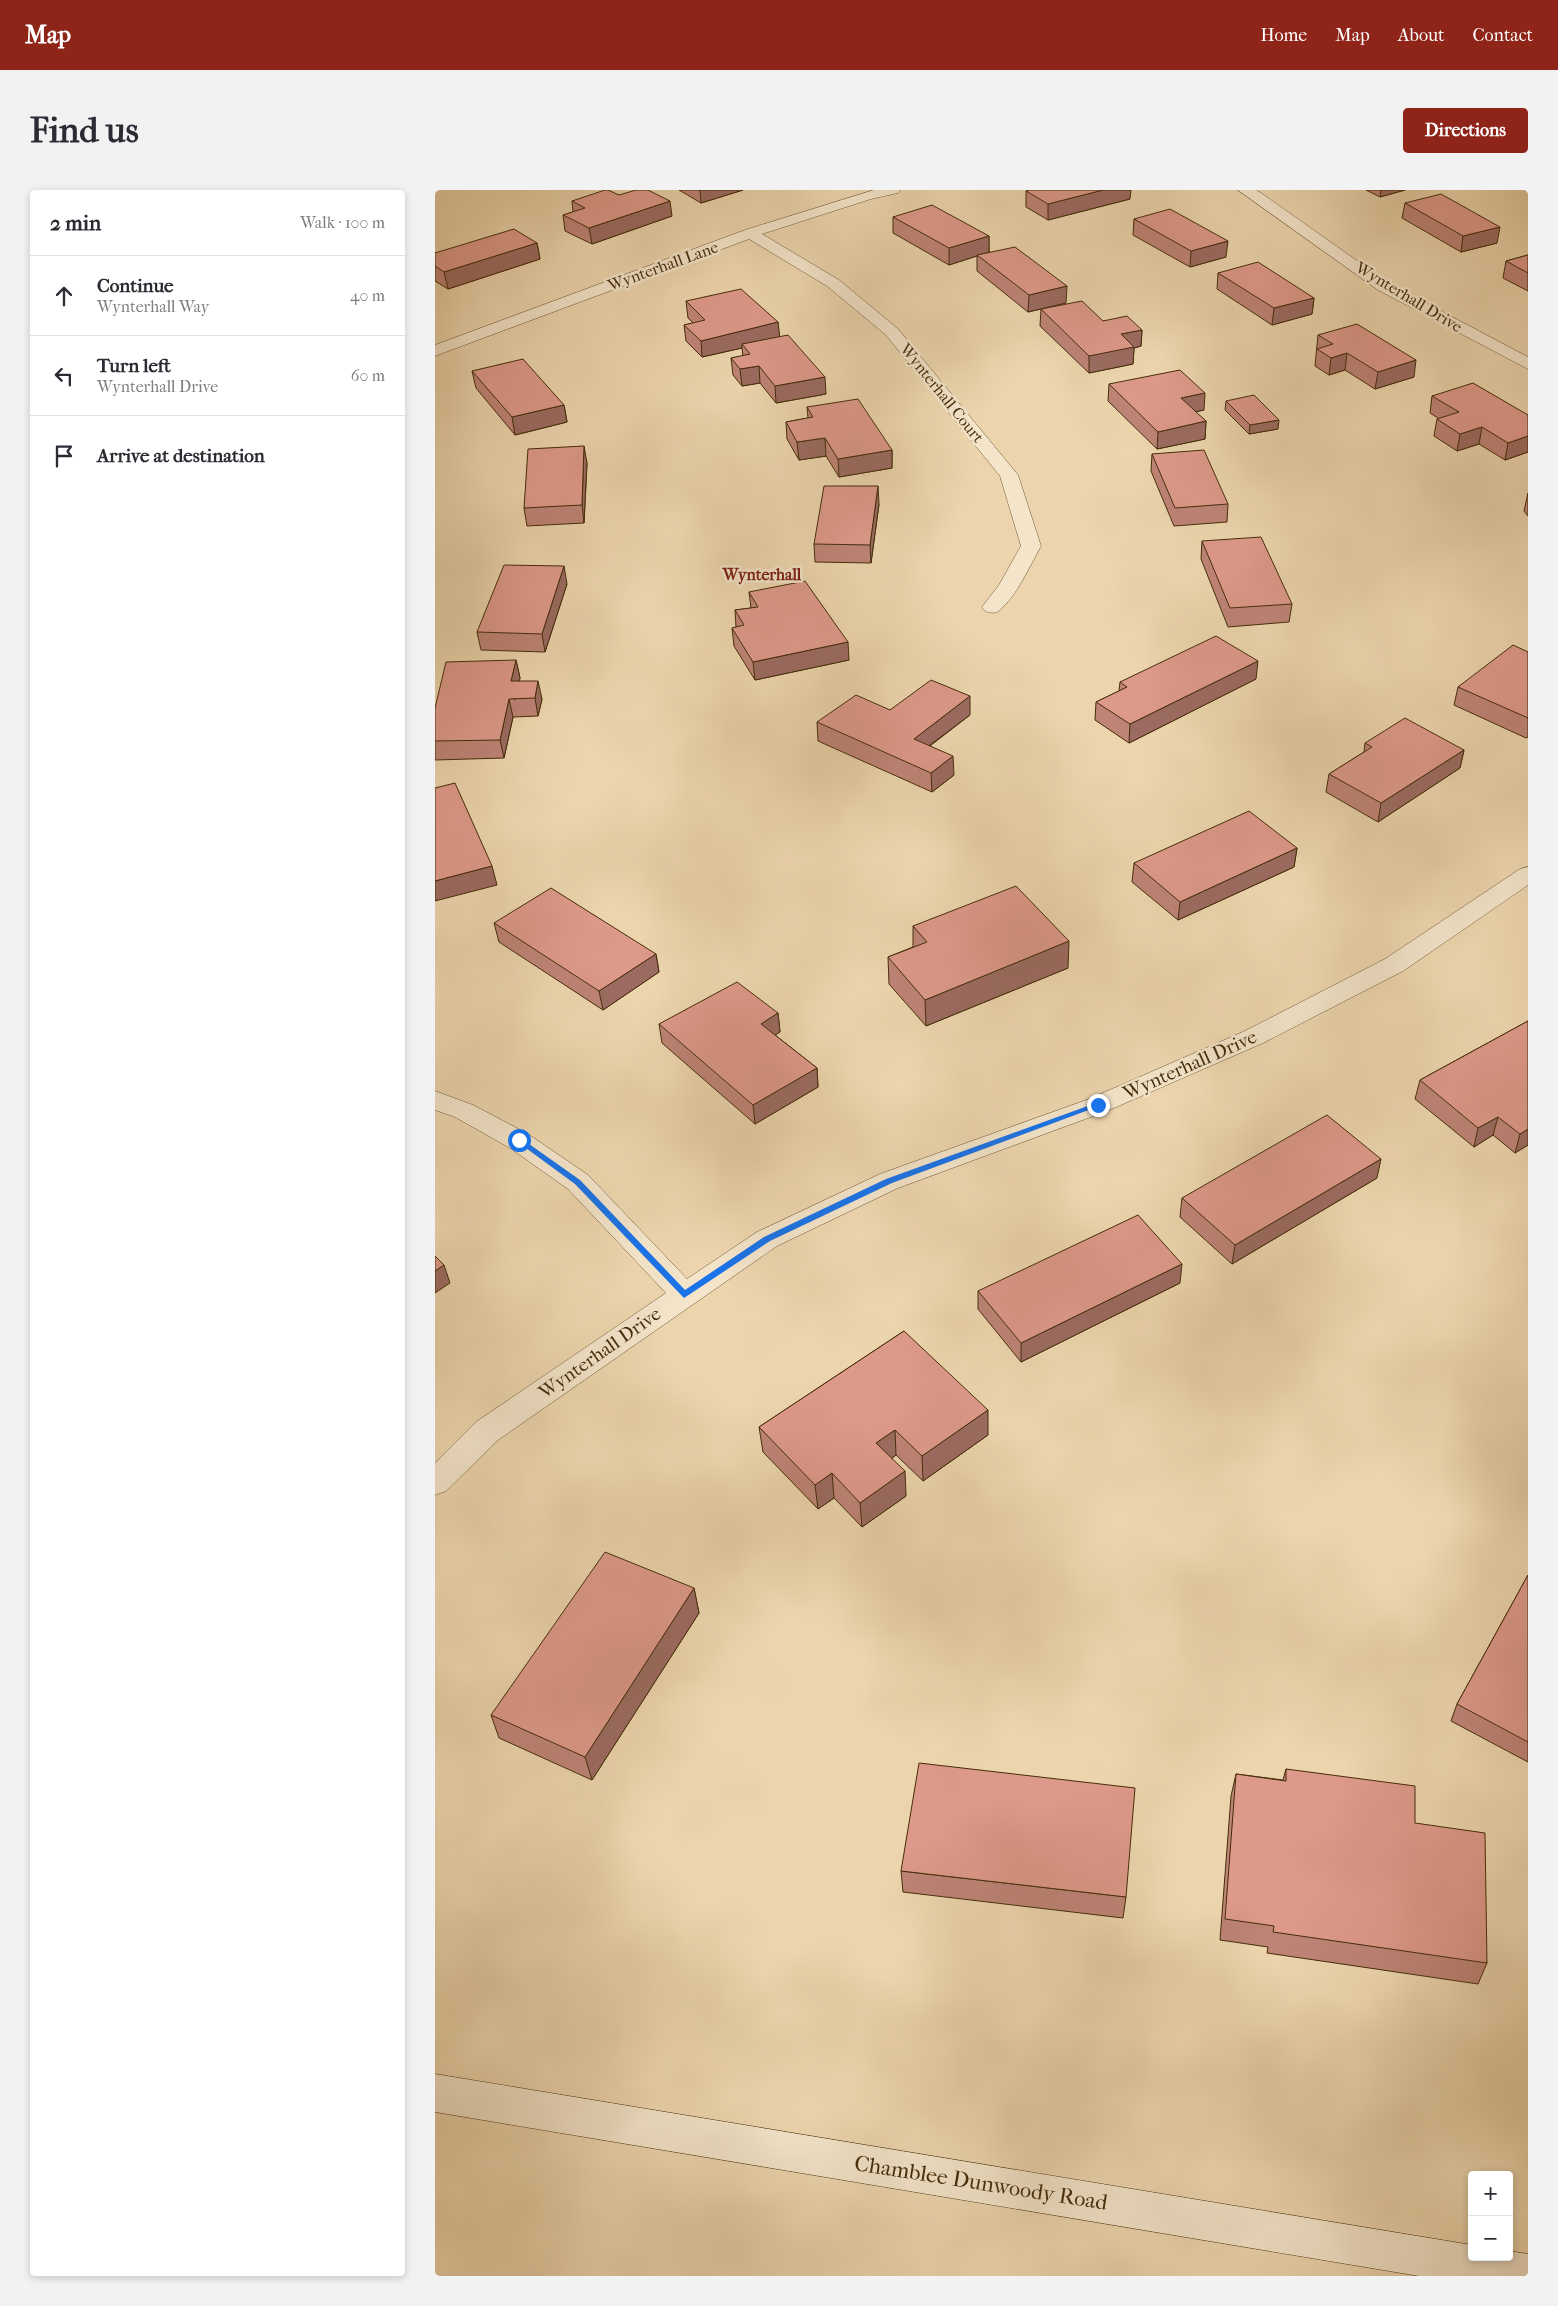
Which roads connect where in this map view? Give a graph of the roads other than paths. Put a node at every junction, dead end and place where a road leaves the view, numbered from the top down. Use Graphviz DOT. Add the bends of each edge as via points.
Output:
graph roads {
  1 [pos="893,190"];
  2 [pos="1245,190"];
  3 [pos="750,233"];
  4 [pos="435,351"];
  5 [pos="1528,364"];
  6 [pos="992,607"];
  7 [pos="1528,874"];
  8 [pos="435,1100"];
  9 [pos="684,1294"];
  10 [pos="435,1482"];
  11 [pos="435,2093"];
  12 [pos="1528,2274"];
  1 -- 3 [label="street, Wynterhall Lane"];
  2 -- 5 [label="street, Wynterhall Drive" via="1385,287"];
  3 -- 4 [label="street, Wynterhall Lane"];
  3 -- 6 [label="street, Wynterhall Court" via="833,283 892,332 1009,475 1031,546 1008,587"];
  7 -- 9 [label="street, Wynterhall Drive" via="1394,965 1253,1038 1098,1105 889,1181 767,1239"];
  8 -- 9 [label="street" via="464,1111 519,1140 578,1182"];
  9 -- 10 [label="street, Wynterhall Drive" via="487,1431"];
  11 -- 12 [label="street, Chamblee Dunwoody Road"];
}
